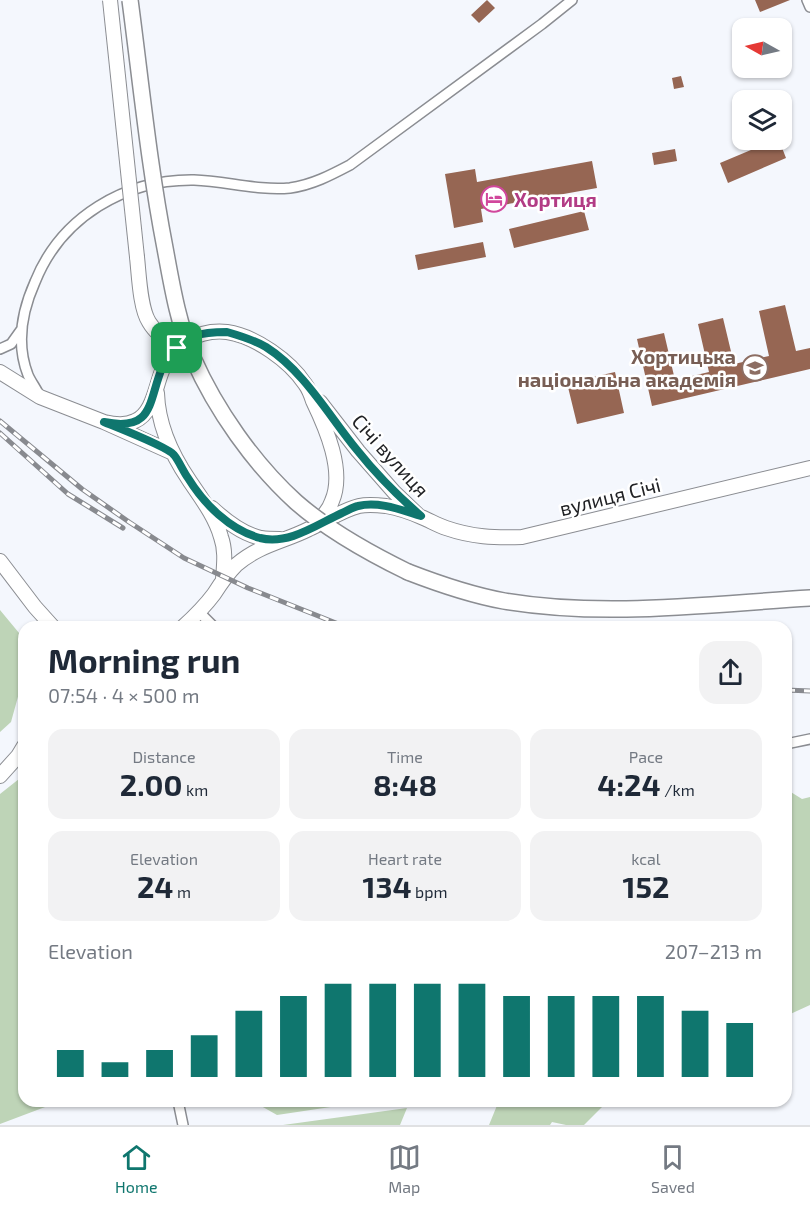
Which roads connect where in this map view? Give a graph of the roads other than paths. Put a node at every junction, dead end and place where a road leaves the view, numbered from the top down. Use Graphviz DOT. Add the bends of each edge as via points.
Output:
graph roads {
  1 [pos="110,0"];
  2 [pos="130,0"];
  3 [pos="572,0"];
  4 [pos="807,0"];
  5 [pos="810,7"];
  6 [pos="21,330"];
  7 [pos="177,348"];
  8 [pos="0,349"];
  9 [pos="0,372"];
  10 [pos="305,384"];
  11 [pos="157,386"];
  12 [pos="40,397"];
  13 [pos="104,422"];
  14 [pos="173,453"];
  15 [pos="810,468"];
  16 [pos="202,499"];
  17 [pos="421,516"];
  18 [pos="311,529"];
  19 [pos="282,539"];
  20 [pos="0,561"];
  21 [pos="223,579"];
  22 [pos="810,598"];
  23 [pos="35,607"];
  24 [pos="199,612"];
  25 [pos="41,621"];
  26 [pos="48,621"];
  27 [pos="189,621"];
  28 [pos="208,621"];
  29 [pos="810,739"];
  30 [pos="792,743"];
  31 [pos="18,756"];
  32 [pos="18,765"];
  33 [pos="0,778"];
  34 [pos="179,1107"];
  35 [pos="183,1125"];
  1 -- 7 [label="main road, bridge" via="144,308 155,331"];
  2 -- 22 [label="main road, bridge" via="156,202 177,310 212,396 268,474 297,502 354,544 408,572 504,601 562,608 628,609"];
  3 -- 6 [label="street" via="350,165 317,182 292,188 194,180 161,183 135,189 88,212 50,251 26,302"];
  4 -- 5 [label="street"];
  6 -- 8 [label="street" via="11,344"];
  6 -- 12 [label="street" via="28,375"];
  7 -- 10 [label="main road" via="195,336 227,332 266,347"];
  7 -- 11 [label="main road" via="162,368"];
  9 -- 12 [label="main road"];
  10 -- 17 [label="main road, Січі вулиця" via="394,492"];
  10 -- 18 [label="main road" via="323,421 334,455 337,482 327,511"];
  11 -- 13 [label="main road" via="150,405 136,421"];
  11 -- 14 [label="main road" via="163,427"];
  12 -- 13 [label="main road"];
  13 -- 14 [label="main road"];
  14 -- 16 [label="main road"];
  15 -- 17 [label="main road, вулиця Січі" via="522,537 467,534"];
  16 -- 19 [label="main road" via="244,532"];
  16 -- 21 [label="main road" via="225,552"];
  17 -- 18 [label="main road, Січі вулиця" via="373,504 357,506"];
  18 -- 19 [label="main road"];
  19 -- 21 [label="main road" via="254,552"];
  20 -- 23 [label="main road"];
  21 -- 24 [label="main road"];
  23 -- 25 [label="main road"];
  23 -- 26 [label="main road"];
  24 -- 27 [label="main road"];
  24 -- 28 [label="street"];
  29 -- 30 [label="street"];
  31 -- 33 [label="main road"];
  32 -- 33 [label="main road"];
  34 -- 35 [label="street"];
}
